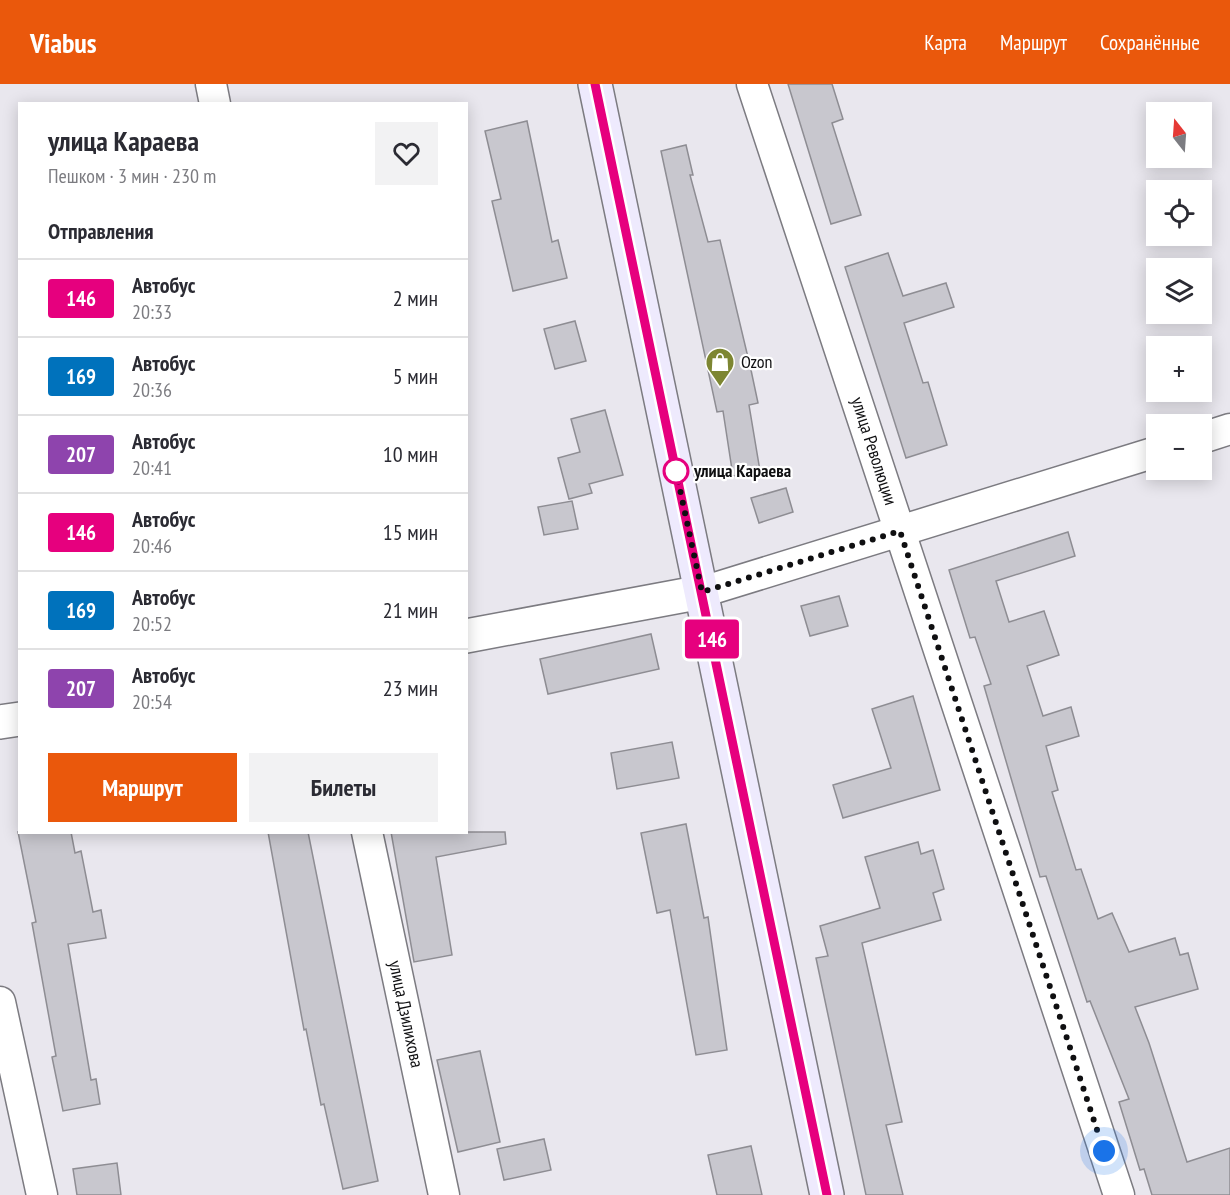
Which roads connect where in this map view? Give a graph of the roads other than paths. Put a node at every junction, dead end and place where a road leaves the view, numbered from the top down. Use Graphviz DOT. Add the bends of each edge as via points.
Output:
graph roads {
  1 [pos="211,84"];
  2 [pos="595,84"];
  3 [pos="752,84"];
  4 [pos="215,102"];
  5 [pos="1230,429"];
  6 [pos="1212,435"];
  7 [pos="1146,455"];
  8 [pos="900,531"];
  9 [pos="702,592"];
  10 [pos="468,636"];
  11 [pos="18,719"];
  12 [pos="0,722"];
  13 [pos="367,834"];
  14 [pos="0,1002"];
  15 [pos="42,1195"];
  16 [pos="444,1195"];
  17 [pos="828,1195"];
  18 [pos="1119,1195"];
  1 -- 4 [label="street"];
  2 -- 9 [label="main road"];
  3 -- 8 [label="street, улица Революции"];
  5 -- 6 [label="street"];
  7 -- 8 [label="street"];
  8 -- 9 [label="street"];
  8 -- 18 [label="street, улица Революции"];
  9 -- 10 [label="street"];
  9 -- 17 [label="main road"];
  11 -- 12 [label="street"];
  13 -- 16 [label="street, улица Дзилихова"];
  14 -- 15 [label="street"];
}
